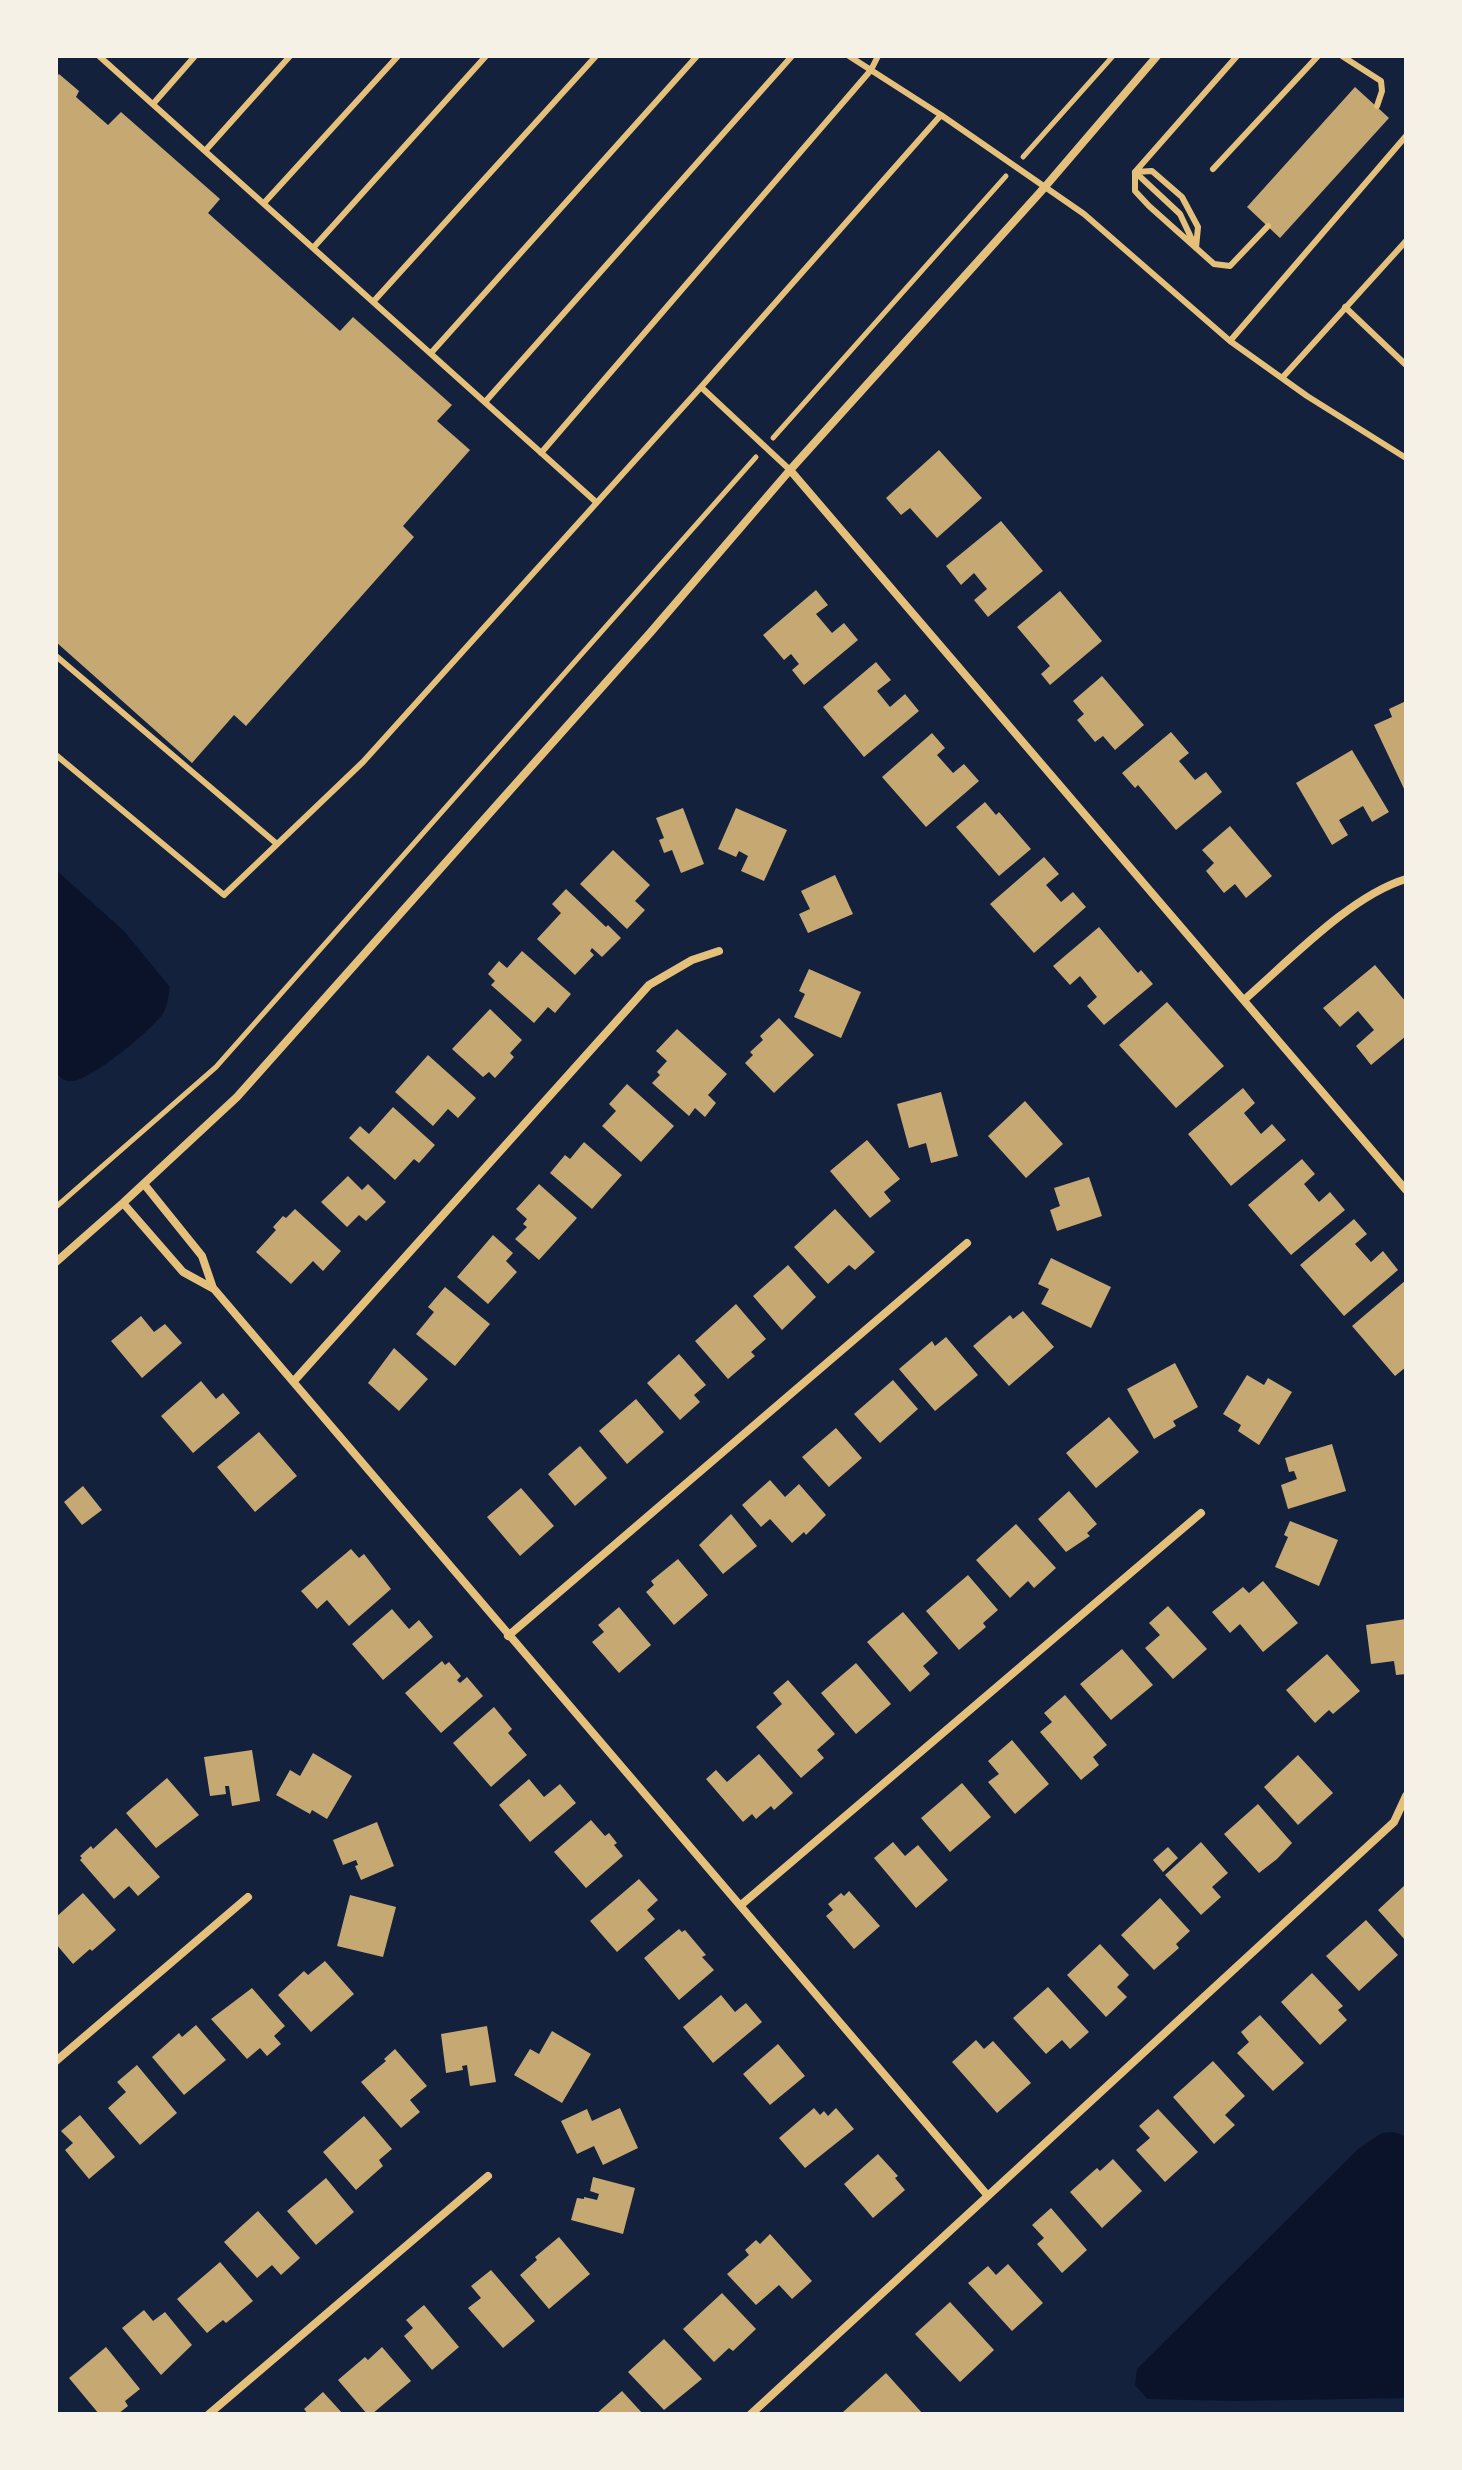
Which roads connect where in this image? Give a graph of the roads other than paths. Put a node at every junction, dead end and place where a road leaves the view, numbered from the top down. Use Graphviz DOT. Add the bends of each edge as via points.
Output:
graph roads {
  1 [pos="99,56"];
  2 [pos="195,56"];
  3 [pos="290,56"];
  4 [pos="398,56"];
  5 [pos="486,56"];
  6 [pos="596,56"];
  7 [pos="697,56"];
  8 [pos="792,56"];
  9 [pos="849,56"];
  10 [pos="878,56"];
  11 [pos="1157,56"];
  12 [pos="1237,56"];
  13 [pos="1318,56"];
  14 [pos="1342,56"];
  15 [pos="871,70"];
  16 [pos="153,104"];
  17 [pos="1377,106"];
  18 [pos="941,115"];
  19 [pos="1406,136"];
  20 [pos="205,151"];
  21 [pos="1213,169"];
  22 [pos="1135,172"];
  23 [pos="1044,188"];
  24 [pos="264,203"];
  25 [pos="1268,226"];
  26 [pos="1406,241"];
  27 [pos="313,248"];
  28 [pos="1196,248"];
  29 [pos="373,302"];
  30 [pos="1345,307"];
  31 [pos="1230,341"];
  32 [pos="431,353"];
  33 [pos="1406,365"];
  34 [pos="1282,378"];
  35 [pos="701,387"];
  36 [pos="485,402"];
  37 [pos="541,453"];
  38 [pos="1406,458"];
  39 [pos="790,470"];
  40 [pos="596,502"];
  41 [pos="56,656"];
  42 [pos="56,755"];
  43 [pos="277,844"];
  44 [pos="1406,879"];
  45 [pos="719,951"];
  46 [pos="1244,1000"];
  47 [pos="144,1184"];
  48 [pos="1406,1190"];
  49 [pos="123,1203"];
  50 [pos="967,1243"];
  51 [pos="56,1262"];
  52 [pos="214,1289"];
  53 [pos="294,1381"];
  54 [pos="1201,1513"];
  55 [pos="508,1636"];
  56 [pos="1406,1796"];
  57 [pos="248,1897"];
  58 [pos="741,1905"];
  59 [pos="56,2061"];
  60 [pos="488,2176"];
  61 [pos="988,2196"];
  62 [pos="209,2414"];
  63 [pos="751,2414"];
  1 -- 16 [label="lane"];
  2 -- 16 [label="lane"];
  3 -- 20 [label="lane"];
  4 -- 24 [label="lane"];
  5 -- 27 [label="lane"];
  6 -- 29 [label="lane"];
  7 -- 32 [label="lane"];
  8 -- 36 [label="lane"];
  9 -- 15 [label="lane"];
  10 -- 15 [label="lane"];
  11 -- 23 [label="street"];
  12 -- 22 [label="lane"];
  13 -- 21 [label="lane"];
  14 -- 17 [label="lane" via="1381,81"];
  15 -- 18 [label="lane"];
  15 -- 37 [label="lane"];
  16 -- 20 [label="lane"];
  18 -- 23 [label="lane"];
  18 -- 35 [label="lane"];
  19 -- 31 [label="lane"];
  20 -- 24 [label="lane"];
  22 -- 28 [label="lane" via="1180,214"];
  22 -- 28 [label="lane" via="1135,191"];
  22 -- 28 [label="lane" via="1152,171 1182,197 1198,227"];
  23 -- 31 [label="lane" via="1084,214"];
  23 -- 39 [label="street"];
  24 -- 27 [label="lane"];
  25 -- 28 [label="lane" via="1230,266 1214,264"];
  26 -- 30 [label="lane"];
  27 -- 29 [label="lane"];
  29 -- 32 [label="lane"];
  30 -- 33 [label="lane"];
  30 -- 34 [label="lane"];
  31 -- 34 [label="lane"];
  32 -- 36 [label="lane"];
  34 -- 38 [label="lane"];
  35 -- 39 [label="lane"];
  35 -- 40 [label="lane"];
  36 -- 37 [label="lane"];
  37 -- 40 [label="lane"];
  39 -- 46 [label="street"];
  39 -- 47 [label="street" via="237,1097"];
  40 -- 43 [label="lane" via="363,762"];
  41 -- 43 [label="lane"];
  42 -- 43 [label="lane" via="224,895"];
  44 -- 46 [label="street" via="1365,898"];
  45 -- 53 [label="street" via="649,985"];
  46 -- 48 [label="street"];
  47 -- 49 [label="street"];
  47 -- 52 [label="street" via="202,1256"];
  49 -- 51 [label="street"];
  49 -- 52 [label="street" via="183,1272"];
  50 -- 55 [label="street"];
  52 -- 53 [label="street"];
  53 -- 55 [label="street"];
  54 -- 58 [label="street"];
  55 -- 58 [label="street"];
  56 -- 61 [label="street" via="1394,1822"];
  57 -- 59 [label="street"];
  58 -- 61 [label="street"];
  60 -- 62 [label="street"];
  61 -- 63 [label="street"];
}
